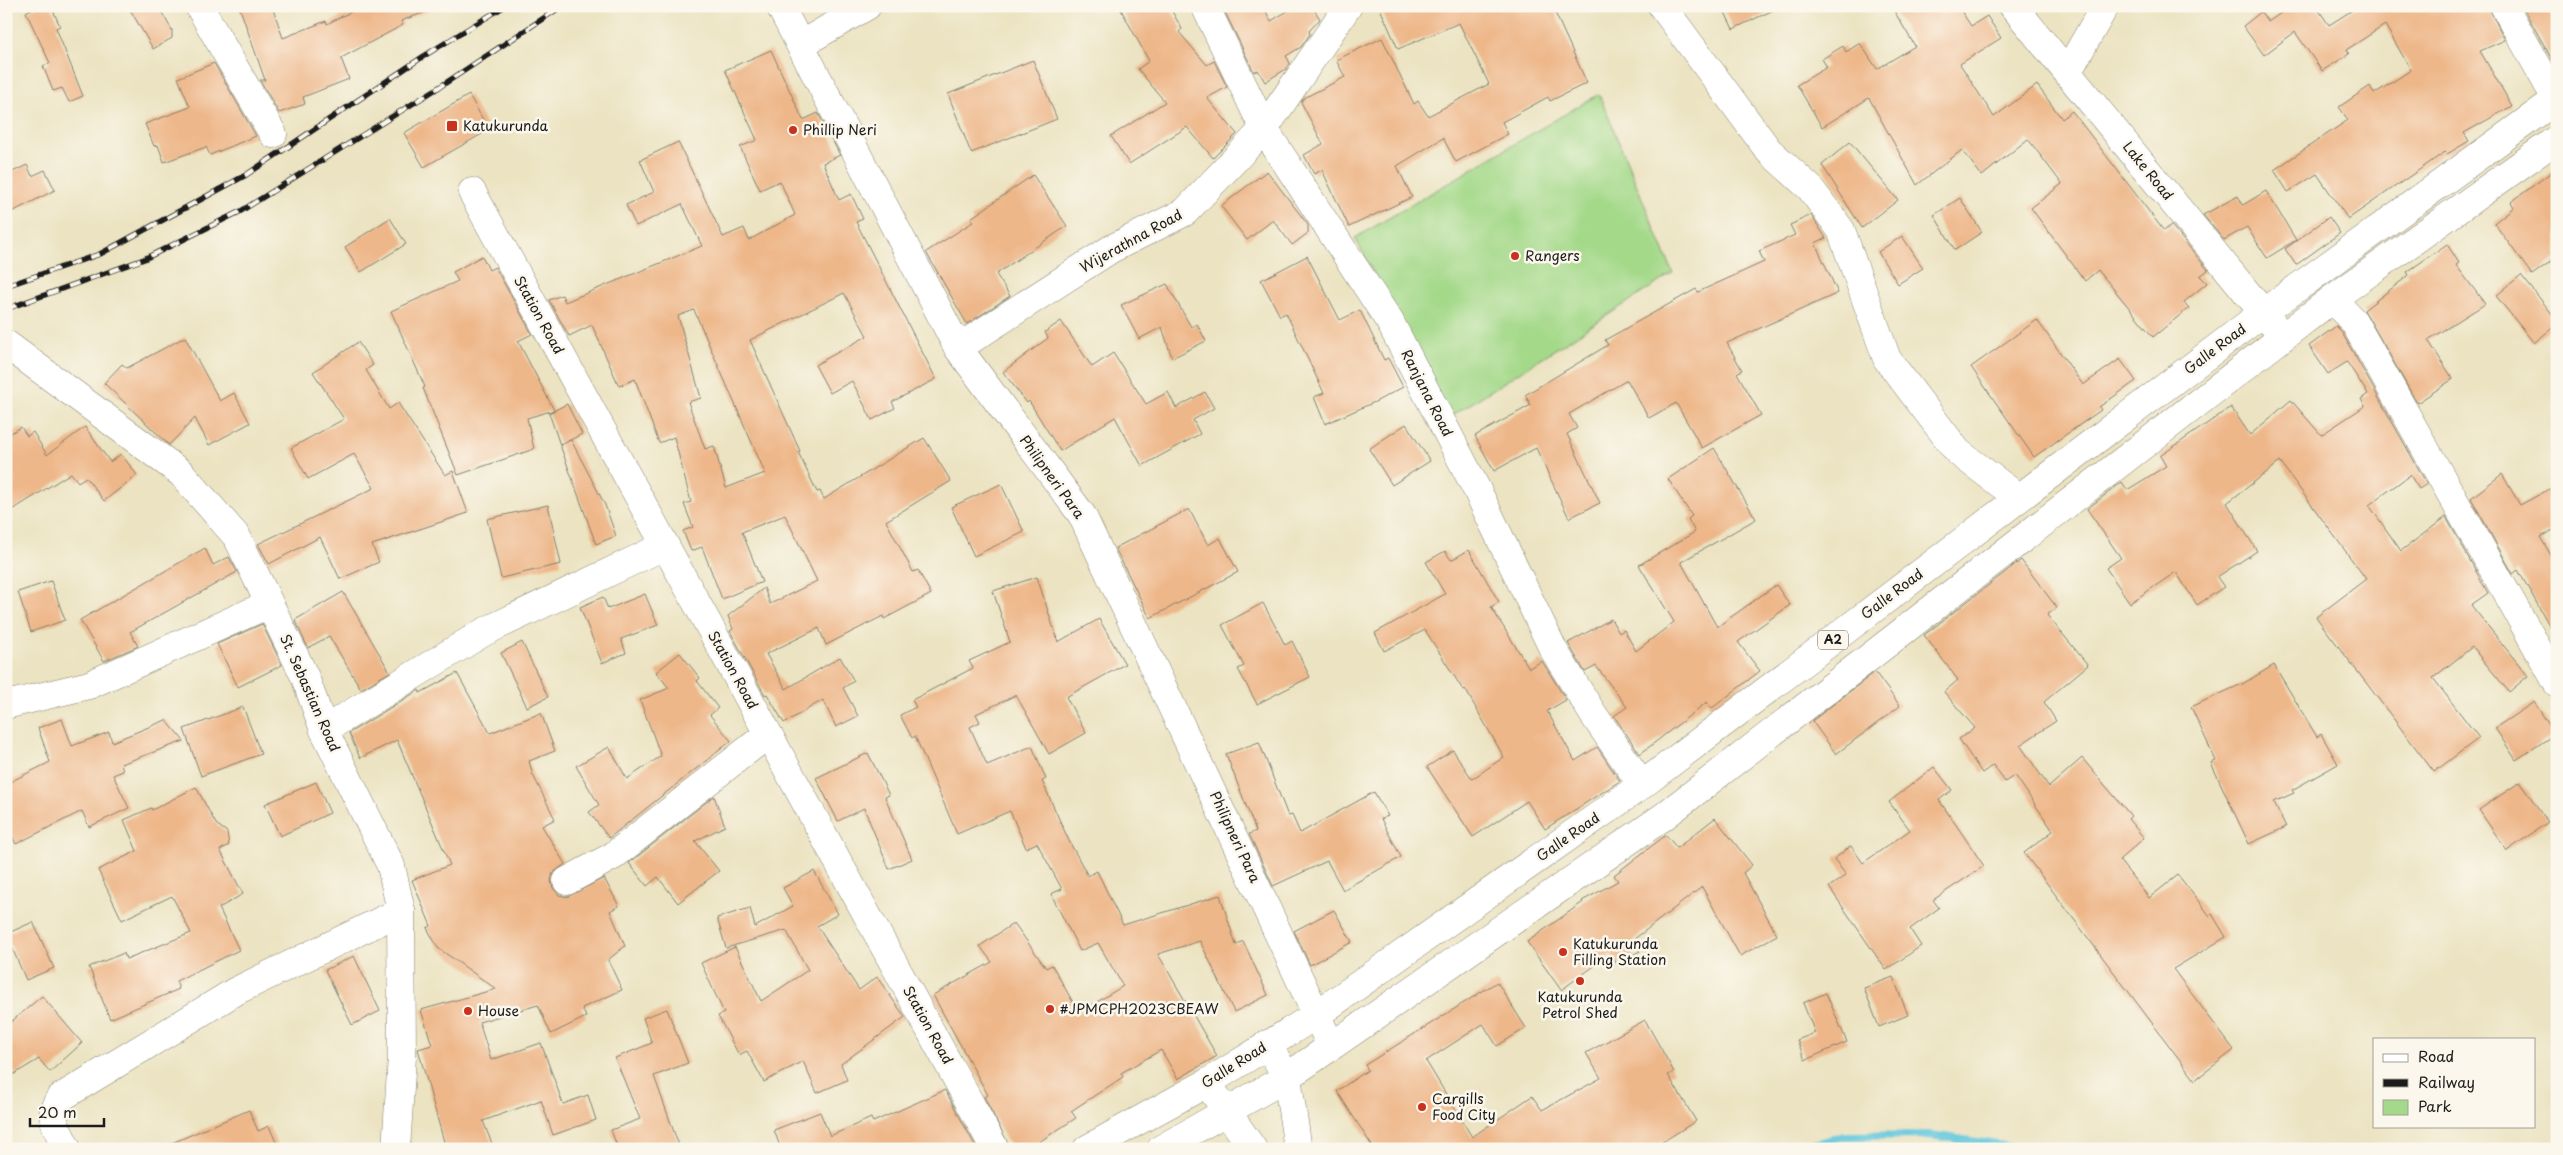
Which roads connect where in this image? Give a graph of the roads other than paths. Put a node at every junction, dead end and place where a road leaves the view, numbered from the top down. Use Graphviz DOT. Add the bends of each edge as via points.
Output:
graph roads {
  1 [pos="199,6"];
  2 [pos="780,6"];
  3 [pos="867,6"];
  4 [pos="1205,6"];
  5 [pos="1348,6"];
  6 [pos="1662,6"];
  7 [pos="2014,6"];
  8 [pos="2105,6"];
  9 [pos="2504,6"];
  10 [pos="800,45"];
  11 [pos="2068,71"];
  12 [pos="2556,99"];
  13 [pos="1264,129"];
  14 [pos="273,134"];
  15 [pos="2557,139"];
  16 [pos="472,192"];
  17 [pos="2332,299"];
  18 [pos="2264,312"];
  19 [pos="2283,336"];
  20 [pos="6,344"];
  21 [pos="958,348"];
  22 [pos="2019,498"];
  23 [pos="664,546"];
  24 [pos="269,604"];
  25 [pos="2557,683"];
  26 [pos="6,705"];
  27 [pos="324,730"];
  28 [pos="768,734"];
  29 [pos="1642,785"];
  30 [pos="567,881"];
  31 [pos="1506,881"];
  32 [pos="401,911"];
  33 [pos="1528,912"];
  34 [pos="1316,1015"];
  35 [pos="1267,1044"];
  36 [pos="1331,1046"];
  37 [pos="1287,1077"];
  38 [pos="1207,1083"];
  39 [pos="1228,1112"];
  40 [pos="67,1149"];
  41 [pos="396,1149"];
  42 [pos="995,1149"];
  43 [pos="1087,1149"];
  44 [pos="1161,1149"];
  45 [pos="1253,1149"];
  46 [pos="1298,1149"];
  1 -- 14 [label="main road"];
  2 -- 10 [label="main road, Philipneri Para"];
  3 -- 10 [label="main road"];
  4 -- 13 [label="main road, Ranjana Road"];
  5 -- 13 [label="main road, Wijerathna Road"];
  6 -- 22 [label="main road" via="1769,151 1810,188 1840,230 1887,359 1958,452"];
  7 -- 11 [label="main road, Lake Road"];
  8 -- 11 [label="main road"];
  9 -- 12 [label="main road"];
  10 -- 21 [label="main road, Philipneri Para"];
  11 -- 18 [label="main road, Lake Road"];
  12 -- 18 [label="main road, Galle Road / A2"];
  13 -- 21 [label="main road, Wijerathna Road" via="1185,212 1111,249"];
  13 -- 29 [label="main road, Ranjana Road" via="1390,322 1479,494 1553,650"];
  15 -- 17 [label="main road, A2"];
  16 -- 23 [label="main road, Station Road"];
  17 -- 19 [label="main road, A2"];
  17 -- 25 [label="main road" via="2354,322"];
  18 -- 19 [label="main road, Lake Road"];
  18 -- 22 [label="main road, Galle Road / A2"];
  19 -- 33 [label="main road, A2" via="1663,817"];
  20 -- 24 [label="main road, St. Sebastian Road" via="181,473 237,537"];
  21 -- 34 [label="main road, Philipneri Para" via="1082,516 1222,808"];
  22 -- 29 [label="main road, Galle Road / A2"];
  23 -- 27 [label="main road" via="484,632"];
  23 -- 28 [label="main road, Station Road"];
  24 -- 26 [label="main road" via="89,685"];
  24 -- 27 [label="main road, St. Sebastian Road" via="305,677"];
  27 -- 32 [label="main road, St. Sebastian Road" via="391,866"];
  28 -- 30 [label="main road" via="613,856"];
  28 -- 42 [label="main road, Station Road"];
  29 -- 31 [label="main road, Galle Road / A2"];
  31 -- 33 [label="main road"];
  31 -- 34 [label="main road, Galle Road / A2"];
  32 -- 40 [label="main road" via="236,991 60,1098 53,1107 53,1119"];
  32 -- 41 [label="main road, St. Sebastian Road" via="402,1056"];
  33 -- 36 [label="main road, A2"];
  34 -- 35 [label="main road, Galle Road / A2"];
  34 -- 36 [label="main road, Philipneri Para"];
  35 -- 37 [label="main road"];
  35 -- 38 [label="main road, Galle Road / A2"];
  36 -- 37 [label="main road, A2"];
  37 -- 39 [label="main road, A2"];
  37 -- 46 [label="main road"];
  38 -- 39 [label="main road"];
  38 -- 43 [label="main road, Galle Road / A2"];
  39 -- 44 [label="main road, A2"];
  39 -- 45 [label="main road"];
}
